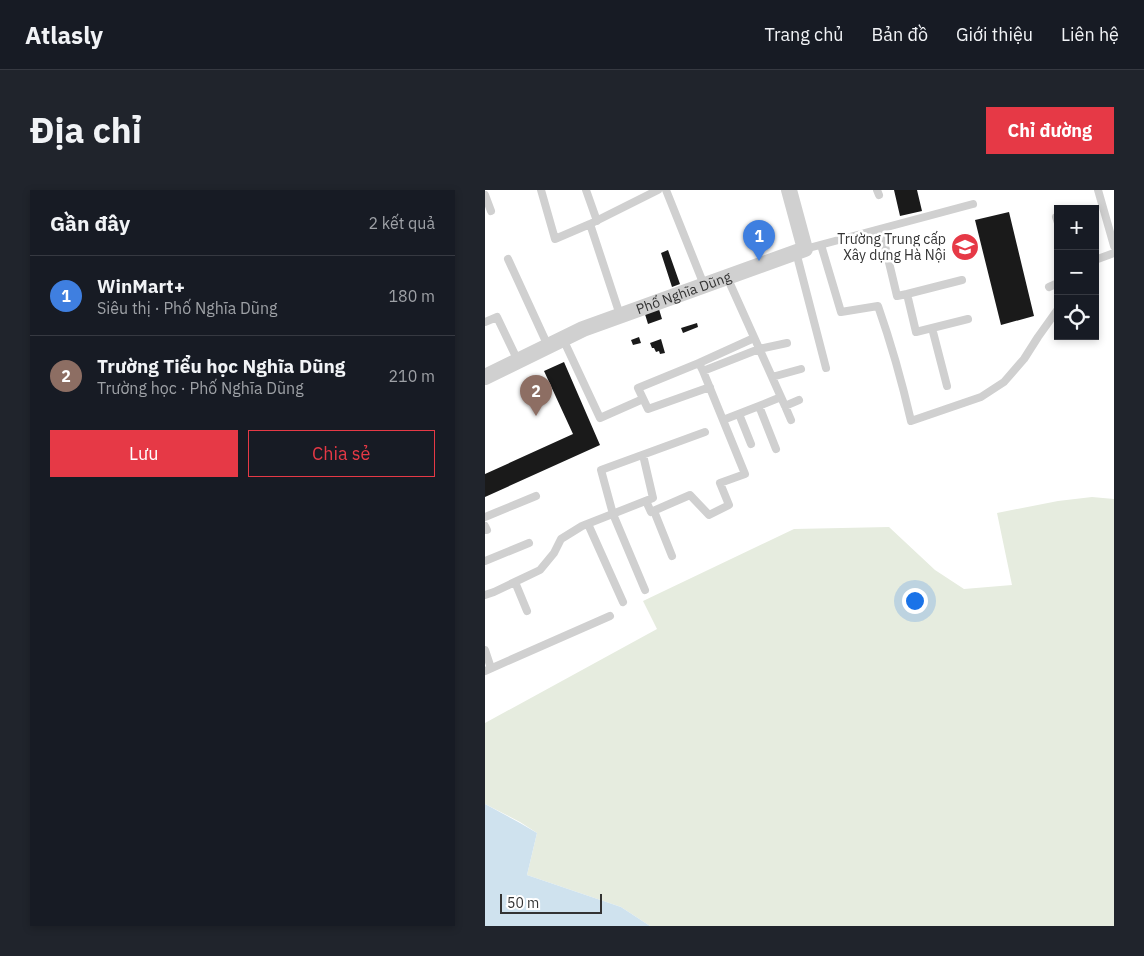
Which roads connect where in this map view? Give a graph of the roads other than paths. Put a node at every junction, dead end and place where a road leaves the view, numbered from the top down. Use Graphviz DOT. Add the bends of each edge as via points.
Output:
graph roads {
  1 [pos="541,190"];
  2 [pos="586,190"];
  3 [pos="666,190"];
  4 [pos="789,190"];
  5 [pos="1099,190"];
  6 [pos="655,191"];
  7 [pos="485,194"];
  8 [pos="973,204"];
  9 [pos="491,210"];
  10 [pos="594,223"];
  11 [pos="881,229"];
  12 [pos="821,245"];
  13 [pos="1114,246"];
  14 [pos="800,251"];
  15 [pos="1114,253"];
  16 [pos="508,259"];
  17 [pos="1099,259"];
  18 [pos="727,277"];
  19 [pos="962,280"];
  20 [pos="704,285"];
  21 [pos="1054,285"];
  22 [pos="1049,287"];
  23 [pos="907,294"];
  24 [pos="1054,315"];
  25 [pos="620,316"];
  26 [pos="968,319"];
  27 [pos="485,322"];
  28 [pos="932,328"];
  29 [pos="754,338"];
  30 [pos="563,339"];
  31 [pos="787,343"];
  32 [pos="548,346"];
  33 [pos="759,349"];
  34 [pos="518,361"];
  35 [pos="701,367"];
  36 [pos="826,368"];
  37 [pos="801,369"];
  38 [pos="485,377"];
  39 [pos="772,377"];
  40 [pos="947,386"];
  41 [pos="710,387"];
  42 [pos="781,397"];
  43 [pos="643,399"];
  44 [pos="799,400"];
  45 [pos="759,406"];
  46 [pos="785,406"];
  47 [pos="739,414"];
  48 [pos="723,420"];
  49 [pos="791,420"];
  50 [pos="705,432"];
  51 [pos="751,444"];
  52 [pos="777,449"];
  53 [pos="643,455"];
  54 [pos="536,496"];
  55 [pos="646,501"];
  56 [pos="654,511"];
  57 [pos="613,514"];
  58 [pos="485,517"];
  59 [pos="588,524"];
  60 [pos="485,526"];
  61 [pos="485,530"];
  62 [pos="529,543"];
  63 [pos="672,556"];
  64 [pos="485,561"];
  65 [pos="515,582"];
  66 [pos="645,590"];
  67 [pos="485,595"];
  68 [pos="623,602"];
  69 [pos="527,611"];
  70 [pos="610,616"];
  71 [pos="485,650"];
  72 [pos="488,669"];
  1 -- 10 [label="lane" via="555,239"];
  2 -- 10 [label="lane"];
  3 -- 20 [label="lane"];
  4 -- 14 [label="street"];
  5 -- 13 [label="lane"];
  6 -- 10 [label="lane"];
  7 -- 9 [label="lane"];
  8 -- 11 [label="lane, Phố Nghĩa Dũng"];
  10 -- 25 [label="lane"];
  11 -- 12 [label="lane, Phố Nghĩa Dũng"];
  11 -- 23 [label="lane" via="897,296"];
  12 -- 14 [label="lane, Phố Nghĩa Dũng"];
  12 -- 24 [label="lane" via="841,312 878,306 911,421 981,396 1004,382"];
  14 -- 18 [label="street, Phố Nghĩa Dũng"];
  14 -- 36 [label="lane"];
  15 -- 17 [label="lane"];
  16 -- 32 [label="lane"];
  18 -- 20 [label="street, Phố Nghĩa Dũng"];
  18 -- 29 [label="lane"];
  19 -- 23 [label="lane"];
  20 -- 25 [label="street, Phố Nghĩa Dũng"];
  21 -- 22 [label="lane"];
  23 -- 28 [label="lane" via="916,332"];
  25 -- 30 [label="street, Phố Nghĩa Dũng"];
  26 -- 28 [label="lane"];
  27 -- 34 [label="lane" via="497,317"];
  28 -- 40 [label="lane"];
  29 -- 33 [label="lane"];
  29 -- 35 [label="lane"];
  30 -- 32 [label="street, Phố Nghĩa Dũng"];
  30 -- 43 [label="lane" via="600,418"];
  31 -- 33 [label="lane"];
  32 -- 34 [label="street, Phố Nghĩa Dũng"];
  33 -- 35 [label="lane"];
  33 -- 39 [label="lane"];
  34 -- 38 [label="street, Phố Nghĩa Dũng"];
  35 -- 41 [label="lane"];
  35 -- 43 [label="lane" via="638,388"];
  37 -- 39 [label="lane"];
  39 -- 42 [label="lane"];
  41 -- 43 [label="lane" via="648,409"];
  41 -- 48 [label="lane"];
  42 -- 45 [label="lane"];
  42 -- 46 [label="lane"];
  44 -- 46 [label="lane"];
  45 -- 47 [label="lane"];
  45 -- 52 [label="lane"];
  46 -- 49 [label="lane"];
  47 -- 48 [label="lane"];
  47 -- 51 [label="lane"];
  48 -- 56 [label="lane" via="745,474 720,483 729,505 709,514 690,495"];
  50 -- 53 [label="lane"];
  53 -- 55 [label="lane" via="653,498"];
  53 -- 57 [label="lane" via="601,470"];
  54 -- 58 [label="lane"];
  55 -- 56 [label="lane" via="651,512"];
  55 -- 57 [label="lane"];
  56 -- 63 [label="lane"];
  57 -- 59 [label="lane"];
  57 -- 66 [label="lane"];
  59 -- 65 [label="lane" via="561,539 540,570"];
  59 -- 68 [label="lane"];
  60 -- 61 [label="lane"];
  62 -- 64 [label="lane"];
  65 -- 67 [label="lane"];
  65 -- 69 [label="lane"];
  70 -- 72 [label="lane"];
  71 -- 72 [label="lane"];
}
